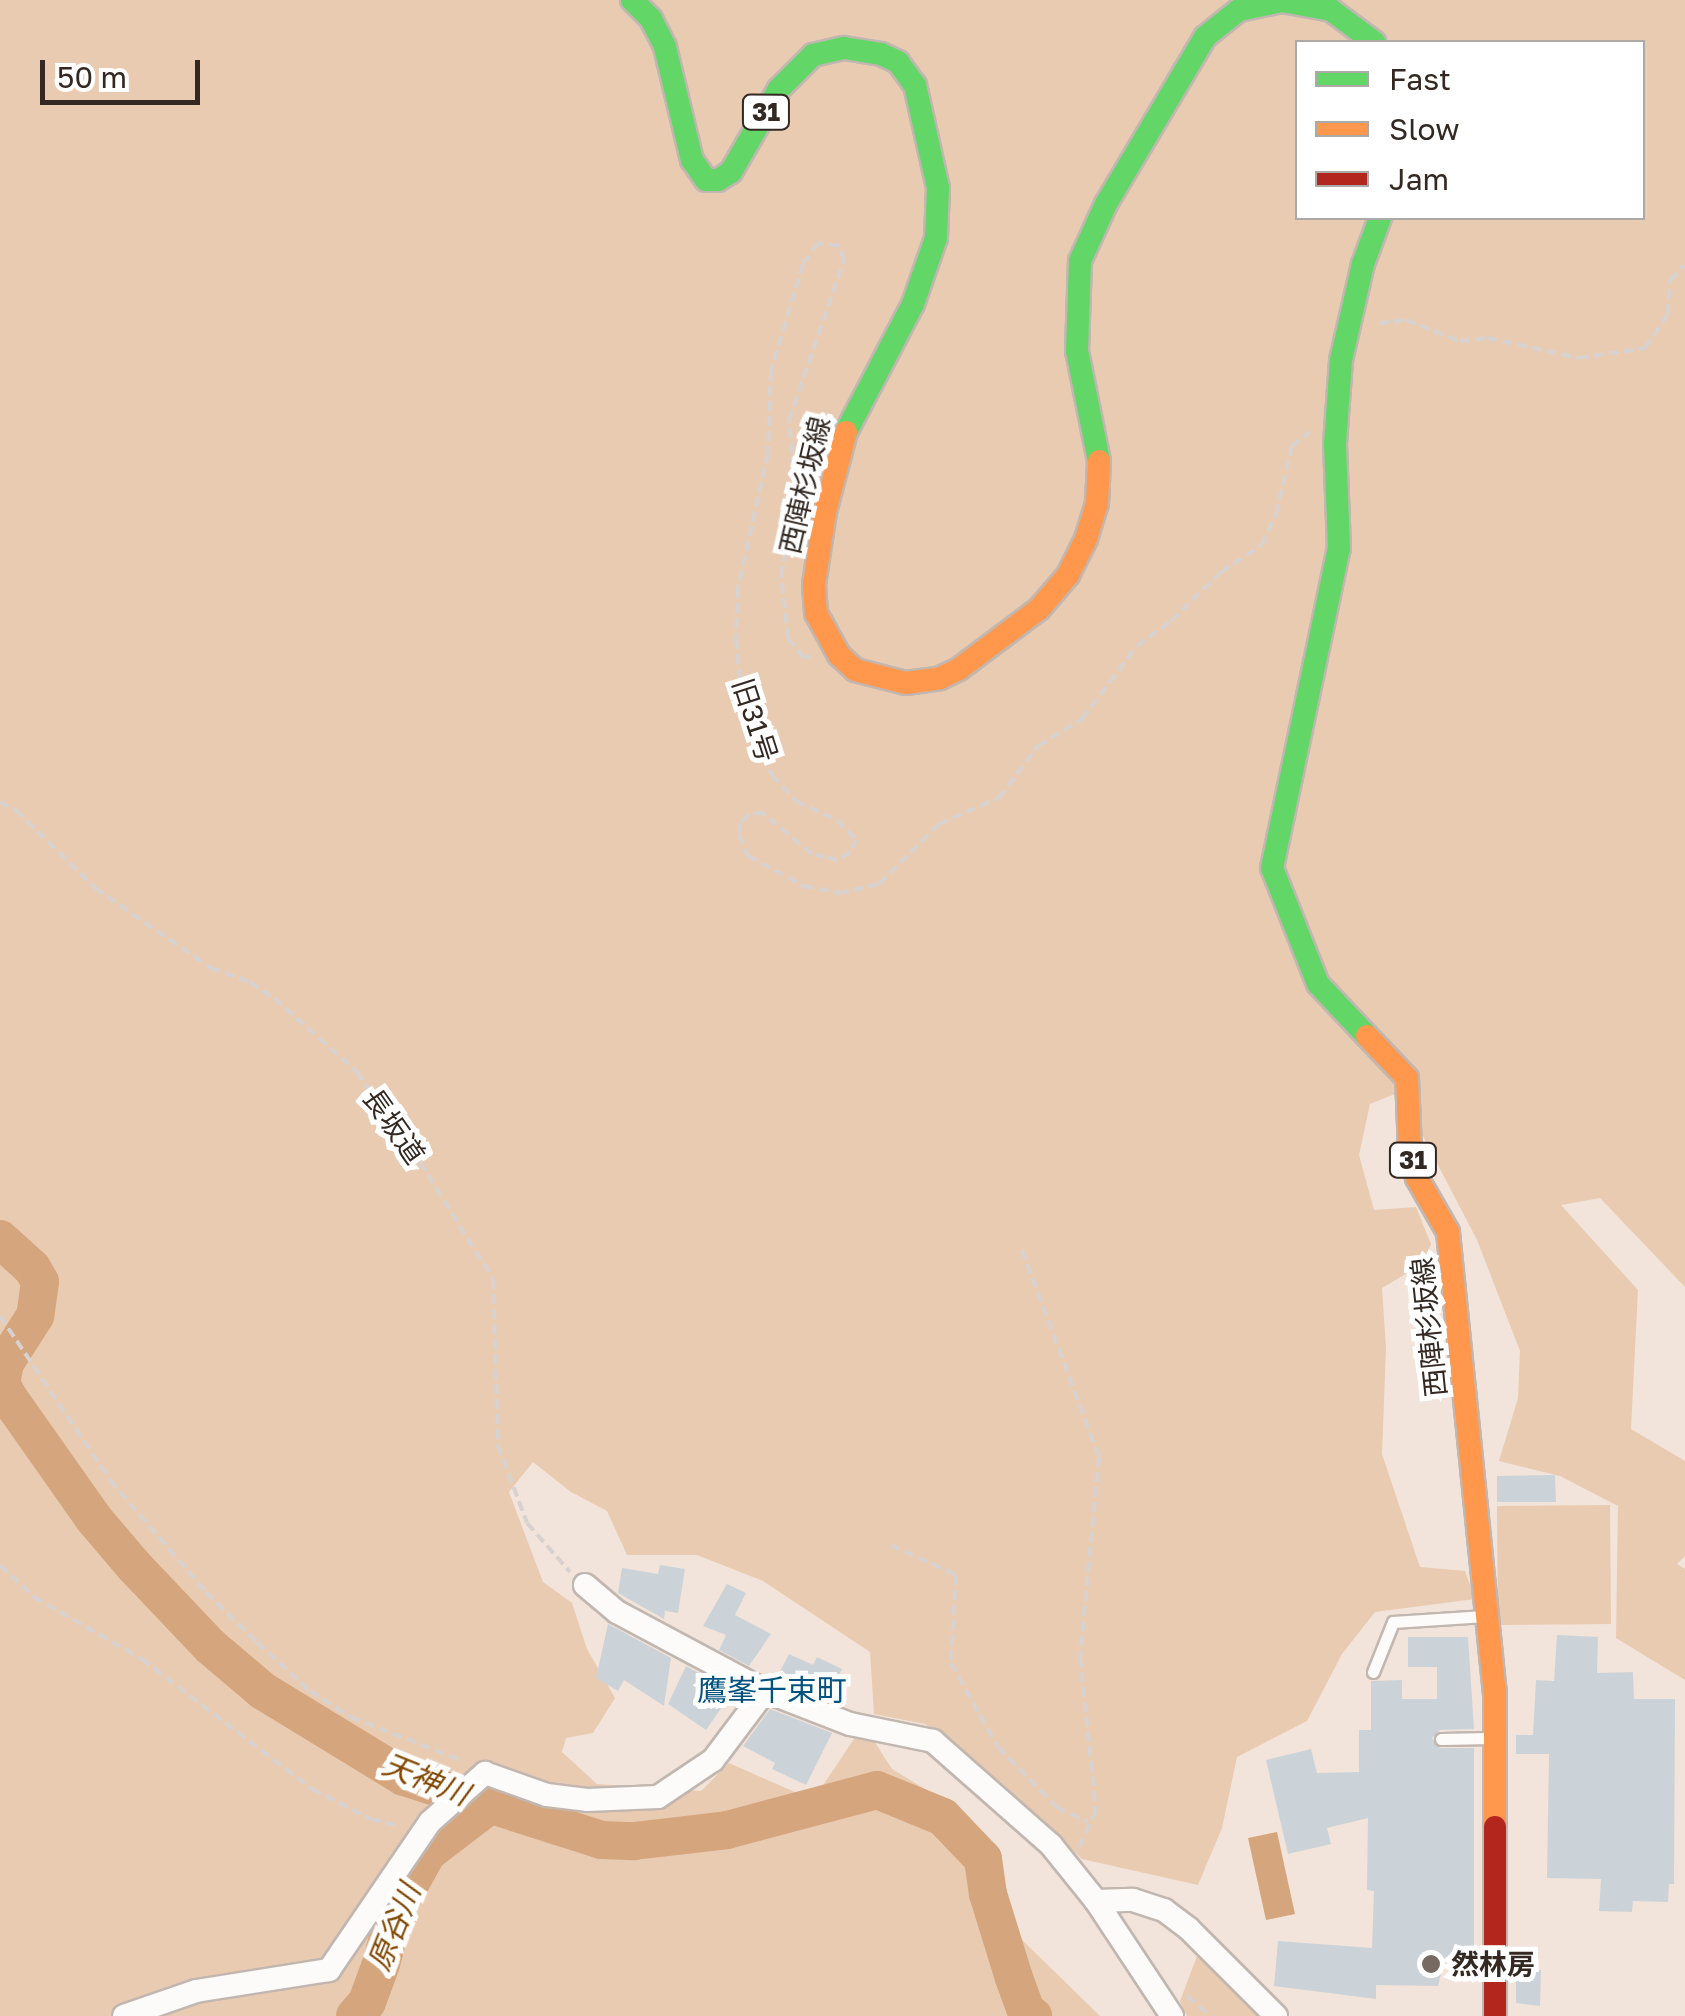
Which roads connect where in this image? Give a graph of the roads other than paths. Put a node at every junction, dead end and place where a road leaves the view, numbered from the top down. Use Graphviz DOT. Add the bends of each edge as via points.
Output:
graph roads {
  1 [pos="632,0"];
  2 [pos="1371,40"];
  3 [pos="1379,220"];
  4 [pos="585,1585"];
  5 [pos="1489,1616"];
  6 [pos="1373,1672"];
  7 [pos="765,1691"];
  8 [pos="1495,1738"];
  9 [pos="1440,1739"];
  10 [pos="1096,1901"];
  11 [pos="124,2016"];
  12 [pos="1172,2016"];
  13 [pos="1276,2016"];
  14 [pos="1494,2016"];
  1 -- 2 [label="main road, 西陣杉坂線 / 31" via="665,46 692,160 706,180 730,172 779,89 813,55 844,48 881,54 907,72 920,98 938,188 936,238 913,304 841,443 814,584 816,613 855,670 906,684 959,669 1039,609 1068,575 1097,504 1096,436 1075,323 1080,260 1205,37 1258,3 1307,2 1331,10"];
  3 -- 5 [label="main road, 西陣杉坂線 / 31" via="1345,345 1335,444 1339,548 1272,868 1318,984 1407,1078 1410,1150 1451,1249"];
  4 -- 7 [label="street" via="616,1612"];
  5 -- 6 [label="lane" via="1392,1622"];
  5 -- 8 [label="main road, 西陣杉坂線 / 31"];
  7 -- 10 [label="street" via="850,1724 933,1741 1030,1822"];
  7 -- 11 [label="street" via="713,1760 658,1797 587,1800 517,1787 485,1773 427,1827 329,1970 196,1991"];
  8 -- 9 [label="lane"];
  8 -- 14 [label="main road, 西陣杉坂線 / 31"];
  10 -- 12 [label="street"];
  10 -- 13 [label="street" via="1133,1900 1164,1910"];
}
